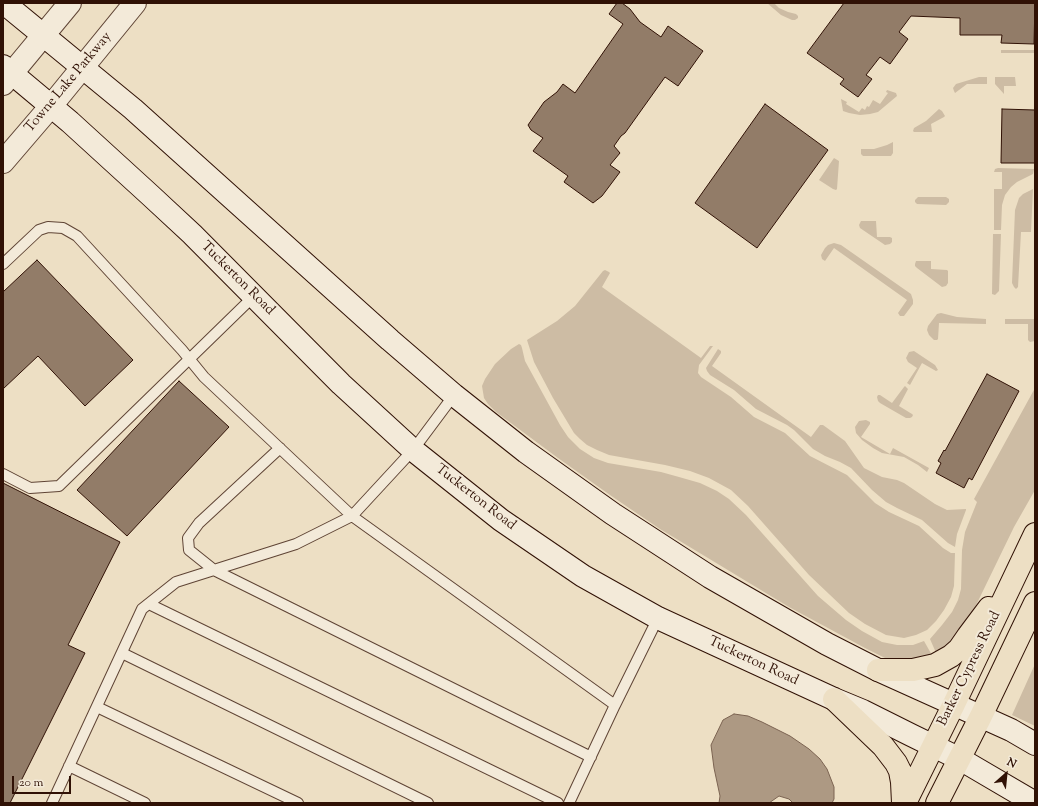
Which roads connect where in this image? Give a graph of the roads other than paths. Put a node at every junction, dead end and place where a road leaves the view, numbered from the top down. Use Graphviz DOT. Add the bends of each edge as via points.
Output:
graph roads {
  1 [pos="4,3"];
  2 [pos="70,3"];
  3 [pos="135,3"];
  4 [pos="43,35"];
  5 [pos="82,67"];
  6 [pos="6,75"];
  7 [pos="51,106"];
  8 [pos="3,162"];
  9 [pos="3,264"];
  10 [pos="254,296"];
  11 [pos="190,359"];
  12 [pos="454,395"];
  13 [pos="280,448"];
  14 [pos="413,450"];
  15 [pos="3,474"];
  16 [pos="352,516"];
  17 [pos="1035,534"];
  18 [pos="214,570"];
  19 [pos="1014,576"];
  20 [pos="1035,603"];
  21 [pos="149,604"];
  22 [pos="658,618"];
  23 [pos="122,653"];
  24 [pos="878,670"];
  25 [pos="834,699"];
  26 [pos="954,704"];
  27 [pos="615,705"];
  28 [pos="97,706"];
  29 [pos="981,716"];
  30 [pos="1035,744"];
  31 [pos="933,746"];
  32 [pos="591,757"];
  33 [pos="960,759"];
  34 [pos="69,766"];
  35 [pos="52,803"];
  36 [pos="145,803"];
  37 [pos="298,803"];
  38 [pos="428,803"];
  39 [pos="558,803"];
  40 [pos="569,803"];
  41 [pos="904,803"];
  42 [pos="936,803"];
  43 [pos="1035,803"];
  1 -- 4 [label="main road"];
  2 -- 4 [label="main road"];
  3 -- 5 [label="main road, Towne Lake Parkway"];
  4 -- 5 [label="main road"];
  4 -- 6 [label="main road"];
  5 -- 7 [label="main road, Towne Lake Parkway"];
  5 -- 12 [label="main road" via="133,109"];
  6 -- 7 [label="main road, Tuckerton Road"];
  7 -- 8 [label="main road, Towne Lake Parkway"];
  7 -- 10 [label="main road, Tuckerton Road" via="177,219"];
  9 -- 11 [label="lane" via="40,230 48,227 63,228 77,236"];
  10 -- 11 [label="lane"];
  10 -- 14 [label="main road, Tuckerton Road" via="341,384"];
  11 -- 13 [label="lane" via="204,377"];
  11 -- 15 [label="lane" via="59,486 30,488"];
  12 -- 14 [label="lane"];
  12 -- 24 [label="main road" via="526,452 613,514 710,577"];
  13 -- 16 [label="lane"];
  13 -- 18 [label="lane" via="199,523 188,538 189,550"];
  14 -- 16 [label="lane"];
  14 -- 22 [label="main road, Tuckerton Road" via="501,520 583,576"];
  16 -- 18 [label="lane" via="296,544"];
  16 -- 27 [label="lane"];
  17 -- 19 [label="main road, Barker Cypress Road"];
  18 -- 21 [label="lane" via="176,582"];
  18 -- 32 [label="lane"];
  19 -- 24 [label="main road" via="951,656 935,665 913,670"];
  19 -- 26 [label="main road, Barker Cypress Road"];
  20 -- 29 [label="main road"];
  21 -- 23 [label="lane" via="142,609"];
  21 -- 39 [label="lane"];
  22 -- 25 [label="main road, Tuckerton Road"];
  22 -- 27 [label="lane"];
  23 -- 28 [label="lane"];
  23 -- 38 [label="lane"];
  24 -- 26 [label="main road"];
  25 -- 31 [label="main road, Tuckerton Road"];
  25 -- 41 [label="main road" via="883,746 896,763 900,772"];
  26 -- 29 [label="main road"];
  26 -- 31 [label="main road, Barker Cypress Road"];
  27 -- 32 [label="lane"];
  28 -- 34 [label="lane"];
  28 -- 37 [label="lane"];
  29 -- 30 [label="main road"];
  29 -- 33 [label="main road"];
  31 -- 33 [label="main road, Tuckerton Road"];
  31 -- 41 [label="main road, Barker Cypress Road"];
  32 -- 40 [label="lane"];
  33 -- 42 [label="main road"];
  33 -- 43 [label="main road, Tuckerton Road"];
  34 -- 35 [label="lane"];
  34 -- 36 [label="lane"];
}
